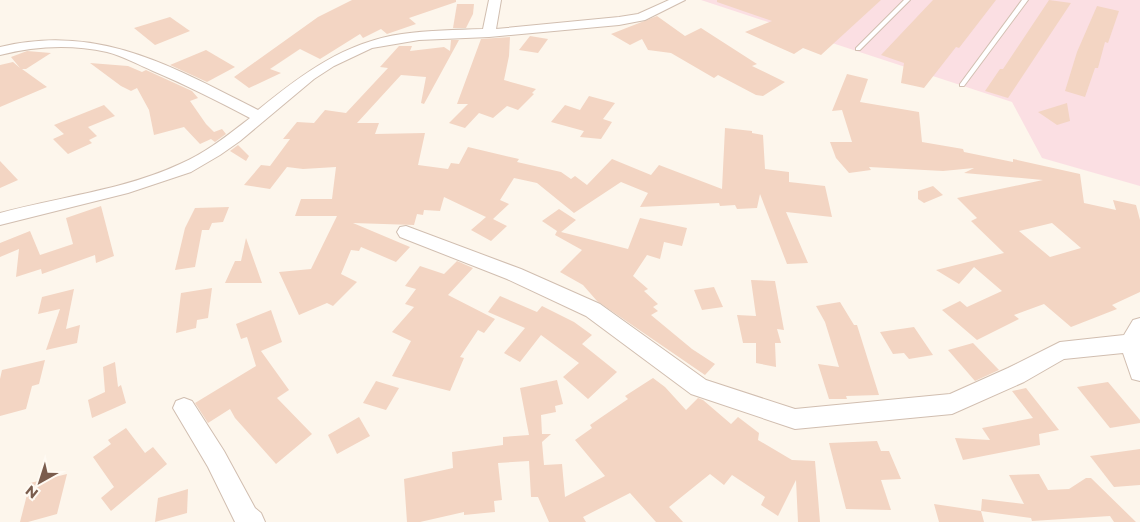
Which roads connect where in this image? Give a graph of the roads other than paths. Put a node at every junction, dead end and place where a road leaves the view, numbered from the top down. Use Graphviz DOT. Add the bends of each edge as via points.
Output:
graph roads {
  1 [pos="495,0"];
  2 [pos="679,0"];
  3 [pos="907,0"];
  4 [pos="1025,0"];
  5 [pos="489,33"];
  6 [pos="858,49"];
  7 [pos="0,51"];
  8 [pos="962,84"];
  9 [pos="260,117"];
  10 [pos="0,219"];
  11 [pos="406,232"];
  12 [pos="1136,335"];
  13 [pos="1140,372"];
  14 [pos="184,408"];
  15 [pos="252,522"];
  1 -- 5 [label="street"];
  2 -- 5 [label="street" via="634,18"];
  3 -- 6 [label="lane"];
  4 -- 8 [label="lane"];
  5 -- 9 [label="street" via="425,34 368,45 310,76"];
  7 -- 9 [label="street" via="55,43 123,52"];
  9 -- 10 [label="street" via="210,156 169,175"];
  11 -- 12 [label="street" via="514,274 593,310 699,387 795,419 952,404 1060,351"];
  12 -- 13 [label="street" via="1133,352"];
  14 -- 15 [label="street" via="216,459 246,517"];
}
